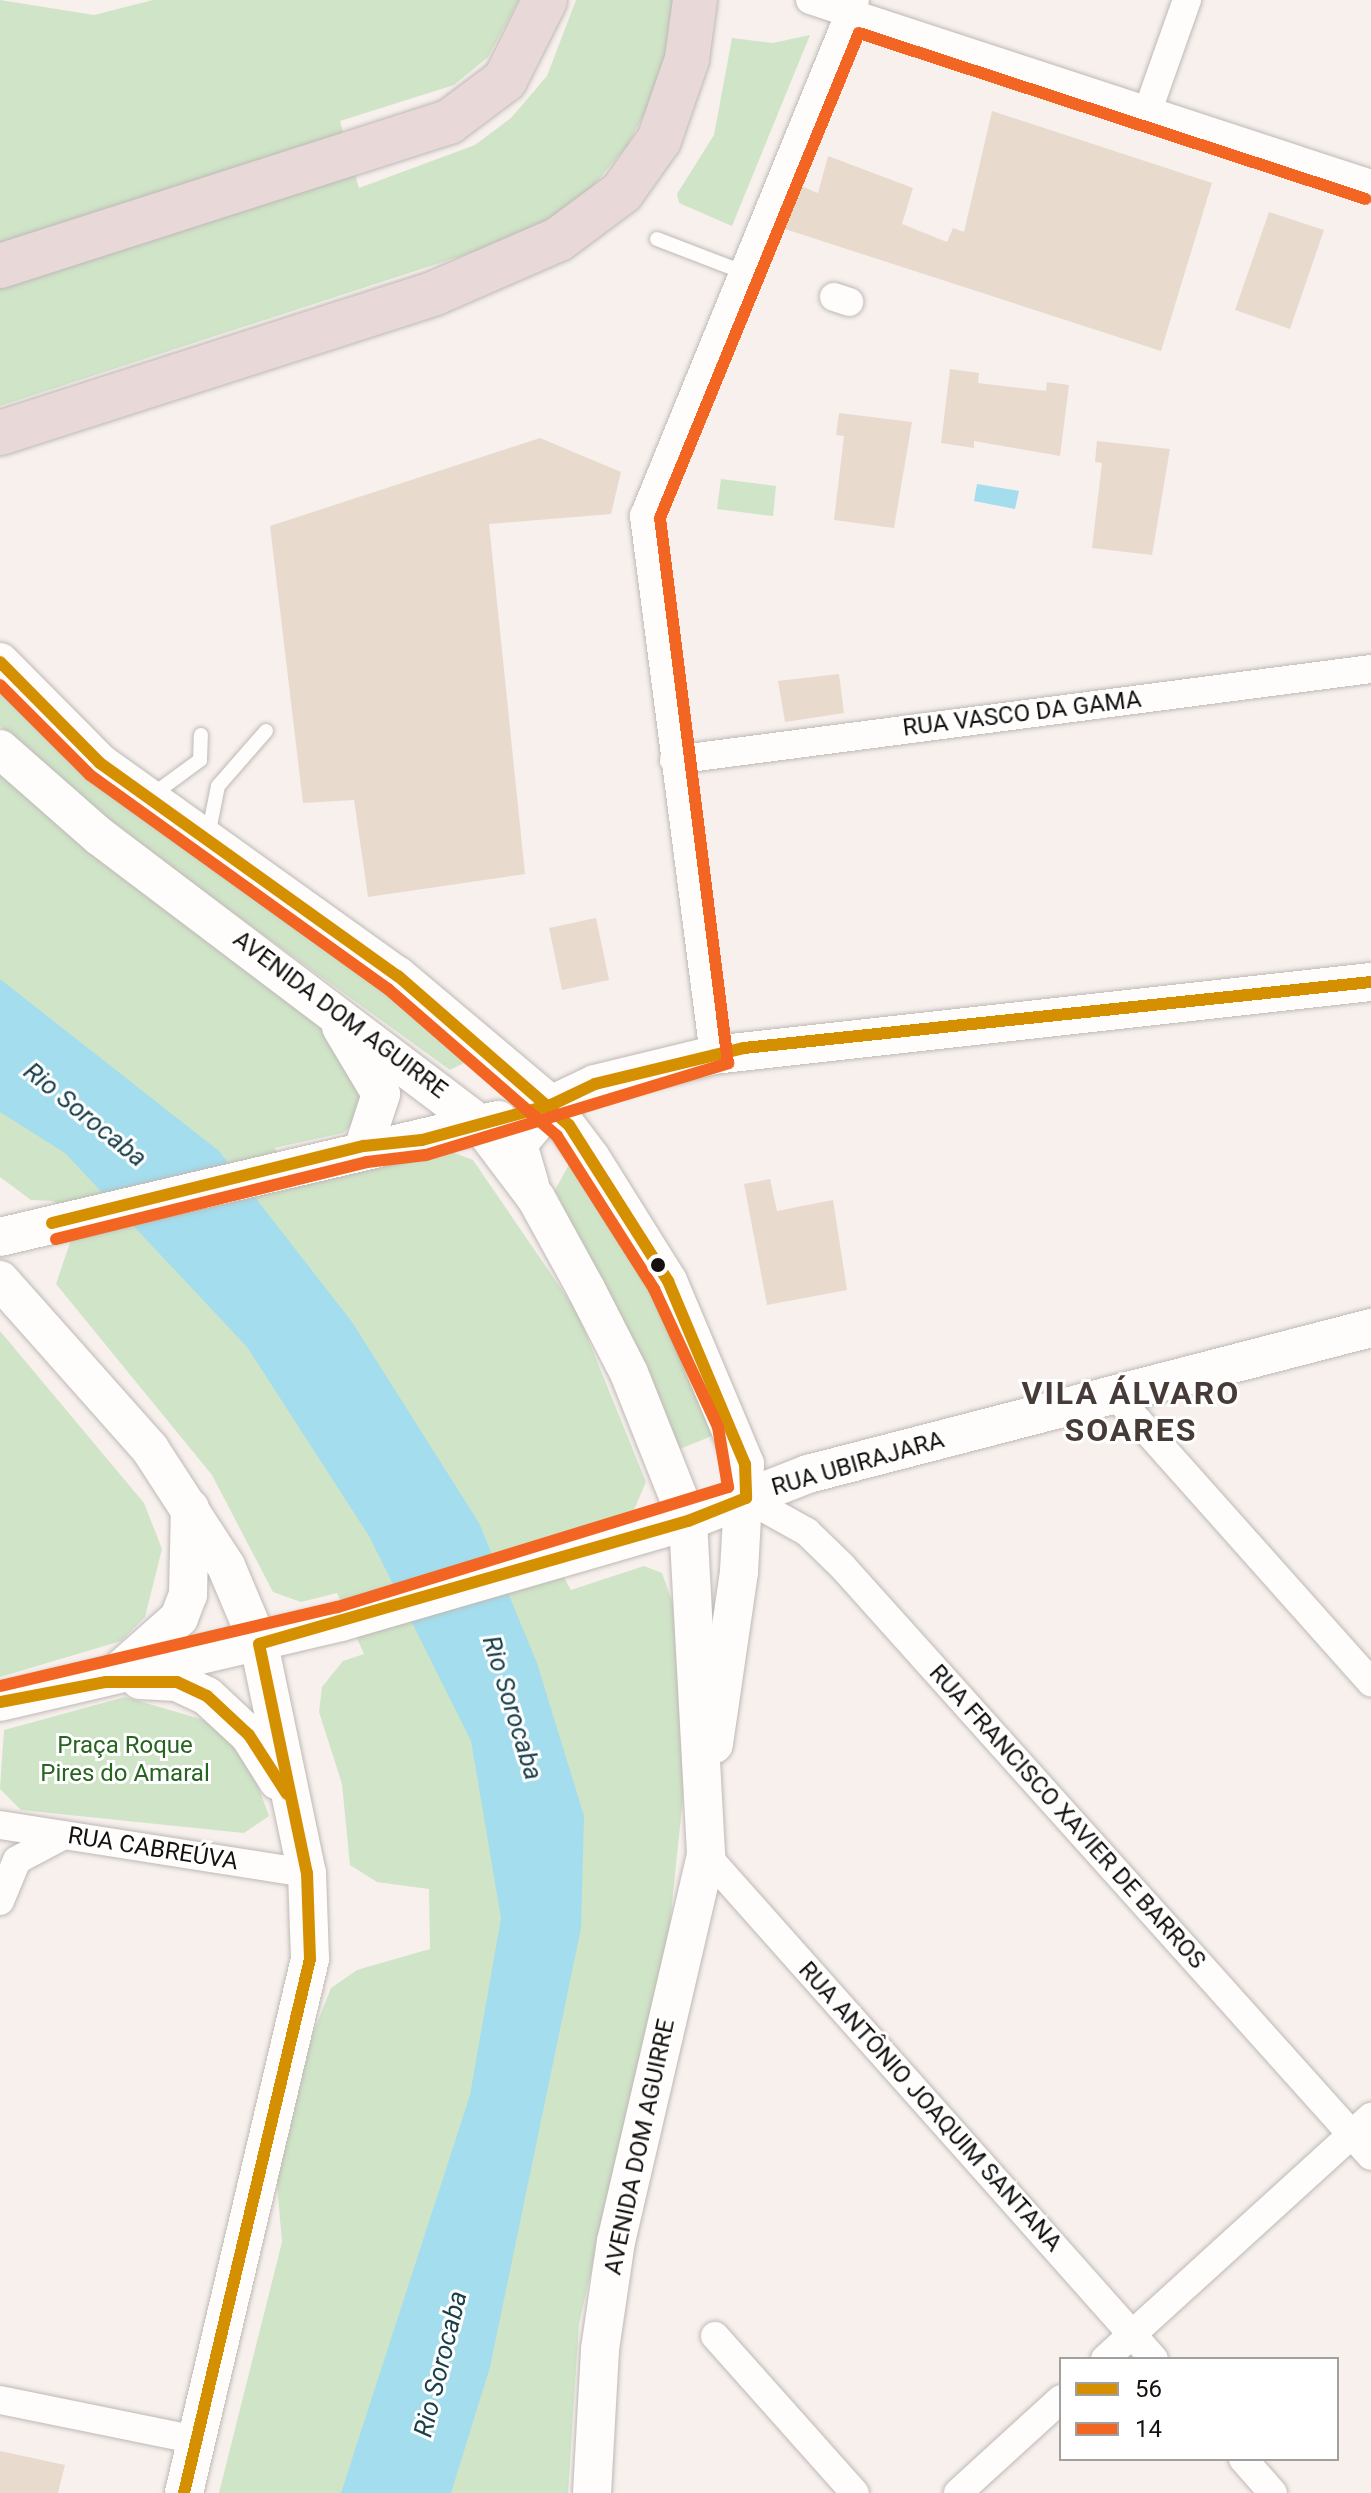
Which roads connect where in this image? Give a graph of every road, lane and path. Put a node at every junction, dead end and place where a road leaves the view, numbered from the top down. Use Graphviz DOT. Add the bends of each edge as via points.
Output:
graph roads {
  1 [pos="545,0"];
  2 [pos="695,0"];
  3 [pos="810,0"];
  4 [pos="1187,0"];
  5 [pos="853,6"];
  6 [pos="1148,110"];
  7 [pos="1371,184"];
  8 [pos="657,239"];
  9 [pos="0,266"];
  10 [pos="740,271"];
  11 [pos="0,433"];
  12 [pos="0,662"];
  13 [pos="1371,669"];
  14 [pos="266,731"];
  15 [pos="201,735"];
  16 [pos="0,749"];
  17 [pos="674,760"];
  18 [pos="147,799"];
  19 [pos="208,840"];
  20 [pos="1371,982"];
  21 [pos="310,991"];
  22 [pos="714,1055"];
  23 [pos="551,1105"];
  24 [pos="480,1124"];
  25 [pos="353,1149"];
  26 [pos="536,1198"];
  27 [pos="0,1206"];
  28 [pos="47,1225"];
  29 [pos="0,1237"];
  30 [pos="0,1280"];
  31 [pos="1371,1328"];
  32 [pos="1115,1395"];
  33 [pos="746,1498"];
  34 [pos="189,1504"];
  35 [pos="688,1521"];
  36 [pos="259,1644"];
  37 [pos="106,1682"];
  38 [pos="1371,1682"];
  39 [pos="0,1702"];
  40 [pos="290,1799"];
  41 [pos="706,1804"];
  42 [pos="0,1825"];
  43 [pos="64,1835"];
  44 [pos="706,1855"];
  45 [pos="307,1873"];
  46 [pos="0,1901"];
  47 [pos="1361,2126"];
  48 [pos="1371,2156"];
  49 [pos="1132,2334"];
  50 [pos="715,2336"];
  51 [pos="1107,2357"];
  52 [pos="1152,2357"];
  53 [pos="0,2400"];
  54 [pos="1059,2401"];
  55 [pos="197,2440"];
  56 [pos="1245,2461"];
  57 [pos="184,2493"];
  58 [pos="592,2493"];
  59 [pos="855,2493"];
  60 [pos="958,2493"];
  61 [pos="1273,2493"];
  1 -- 9 [label="highway" via="505,80 449,122"];
  2 -- 11 [label="highway" via="669,115 622,192 559,239 435,293"];
  3 -- 5 [label="street"];
  4 -- 6 [label="street"];
  5 -- 6 [label="street"];
  5 -- 10 [label="street"];
  6 -- 7 [label="street"];
  8 -- 10 [label="lane"];
  10 -- 17 [label="street" via="644,516"];
  12 -- 18 [label="main road, AVENIDA DOM AGUIRRE" via="100,763"];
  13 -- 17 [label="street, RUA VASCO DA GAMA"];
  14 -- 19 [label="lane" via="218,786"];
  15 -- 18 [label="lane" via="200,760"];
  16 -- 21 [label="main road, AVENIDA DOM AGUIRRE" via="99,836"];
  17 -- 22 [label="street"];
  18 -- 19 [label="main road, AVENIDA DOM AGUIRRE"];
  19 -- 23 [label="main road, AVENIDA DOM AGUIRRE" via="398,976"];
  20 -- 22 [label="main road"];
  21 -- 24 [label="main road, AVENIDA DOM AGUIRRE"];
  21 -- 25 [label="main road" via="361,1052 381,1094"];
  22 -- 23 [label="main road" via="595,1084"];
  23 -- 24 [label="main road"];
  23 -- 26 [label="main road" via="518,1144"];
  23 -- 33 [label="main road, AVENIDA DOM AGUIRRE" via="668,1281 733,1422"];
  24 -- 25 [label="main road"];
  24 -- 26 [label="main road, AVENIDA DOM AGUIRRE"];
  25 -- 28 [label="main road"];
  26 -- 35 [label="main road, AVENIDA DOM AGUIRRE" via="629,1373"];
  27 -- 28 [label="main road"];
  28 -- 29 [label="main road"];
  30 -- 34 [label="main road"];
  31 -- 32 [label="main road, RUA UBIRAJARA"];
  32 -- 33 [label="main road, RUA UBIRAJARA" via="808,1474"];
  32 -- 38 [label="street"];
  33 -- 35 [label="main road, RUA UBIRAJARA"];
  33 -- 41 [label="main road, AVENIDA DOM AGUIRRE"];
  33 -- 47 [label="street, RUA FRANCISCO XAVIER DE BARROS" via="807,1532 842,1566"];
  34 -- 36 [label="main road"];
  34 -- 37 [label="main road" via="188,1595 179,1618"];
  35 -- 36 [label="main road, RUA UBIRAJARA"];
  35 -- 41 [label="main road, AVENIDA DOM AGUIRRE"];
  36 -- 37 [label="main road, RUA UBIRAJARA"];
  36 -- 40 [label="main road"];
  37 -- 39 [label="main road"];
  37 -- 40 [label="main road" via="153,1679 197,1689 249,1735"];
  40 -- 45 [label="main road"];
  41 -- 44 [label="main road, AVENIDA DOM AGUIRRE"];
  42 -- 43 [label="street, RUA CABREÚVA"];
  43 -- 45 [label="street, RUA CABREÚVA"];
  43 -- 46 [label="street" via="17,1860"];
  44 -- 49 [label="street, RUA ANTÔNIO JOAQUIM SANTANA"];
  44 -- 58 [label="main road, AVENIDA DOM AGUIRRE" via="616,2241"];
  45 -- 55 [label="main road" via="310,1959"];
  47 -- 48 [label="street, RUA FRANCISCO XAVIER DE BARROS"];
  47 -- 49 [label="street"];
  49 -- 51 [label="street"];
  49 -- 52 [label="street, RUA ANTÔNIO JOAQUIM SANTANA"];
  50 -- 59 [label="street"];
  53 -- 55 [label="street"];
  54 -- 60 [label="street"];
  55 -- 57 [label="main road"];
  56 -- 61 [label="street"];
}
